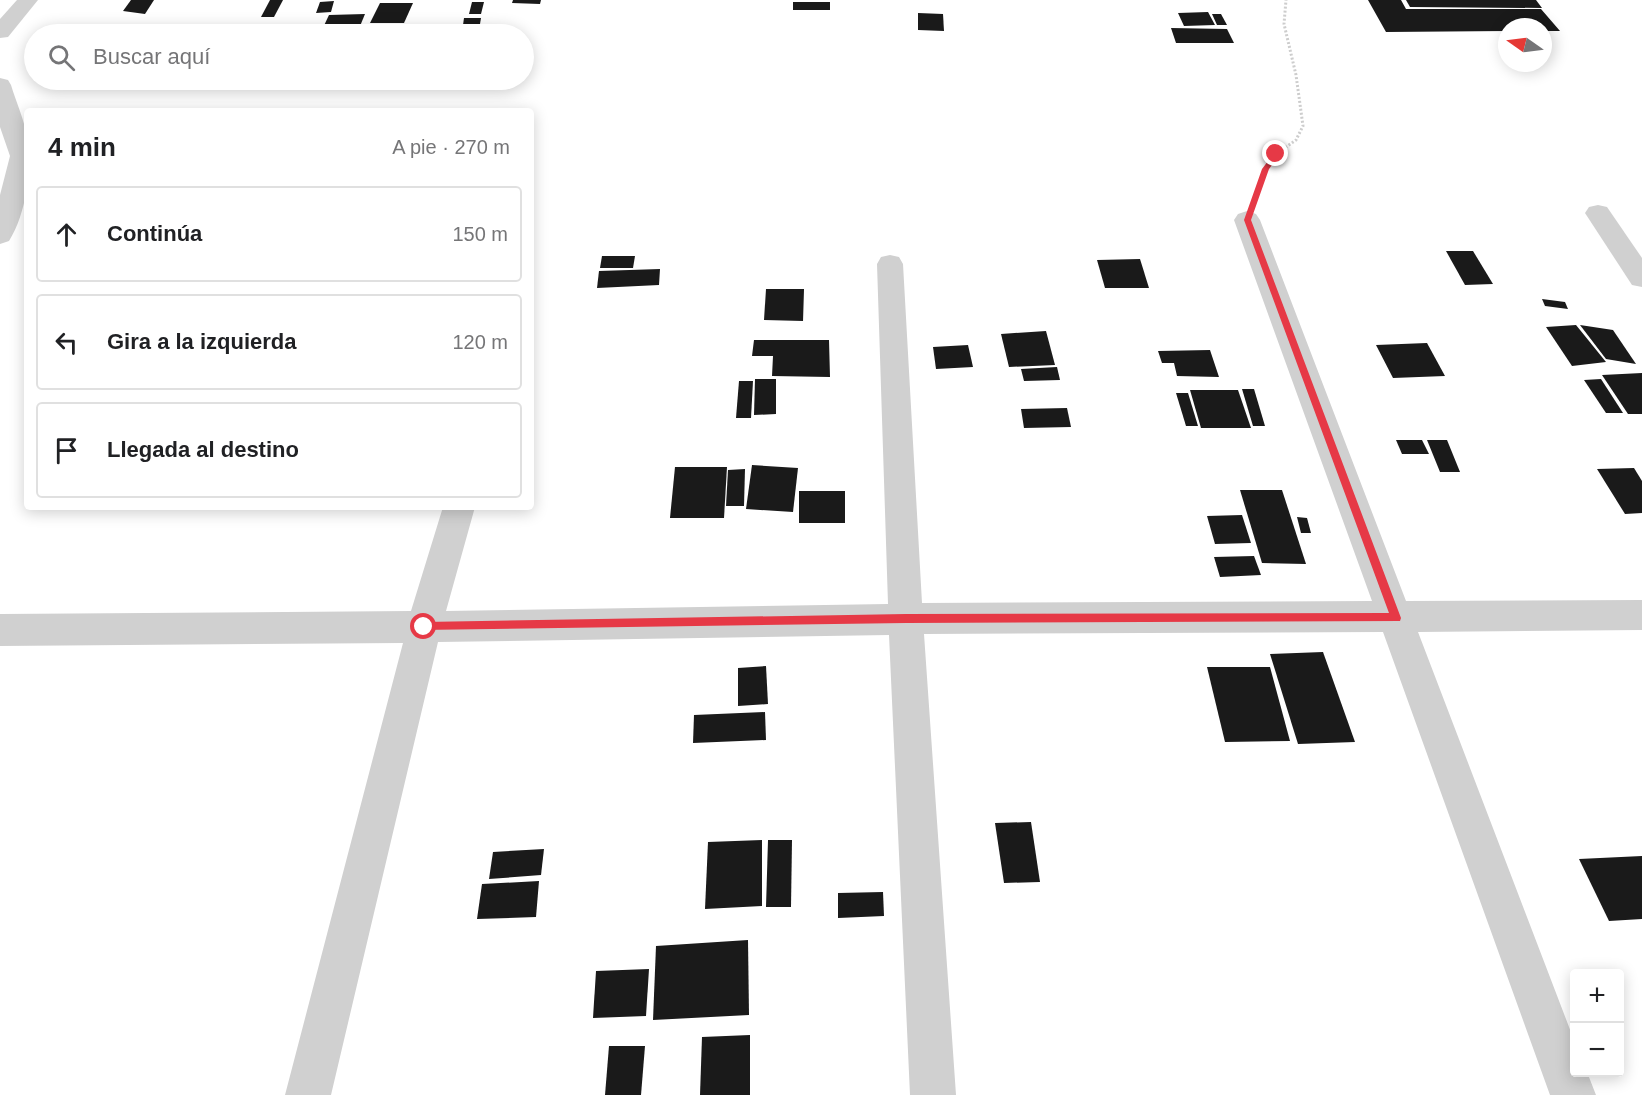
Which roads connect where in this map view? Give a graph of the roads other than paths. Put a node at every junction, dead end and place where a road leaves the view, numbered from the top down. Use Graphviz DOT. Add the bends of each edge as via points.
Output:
graph roads {
  1 [pos="28,0"];
  2 [pos="0,32"];
  3 [pos="0,85"];
  4 [pos="4,119"];
  5 [pos="1598,213"];
  6 [pos="1248,220"];
  7 [pos="0,235"];
  8 [pos="890,264"];
  9 [pos="1642,278"];
  10 [pos="458,510"];
  11 [pos="1642,615"];
  12 [pos="1396,618"];
  13 [pos="906,619"];
  14 [pos="424,627"];
  15 [pos="0,630"];
  16 [pos="308,1095"];
  17 [pos="933,1095"];
  18 [pos="1573,1095"];
  1 -- 2 [label="street"];
  3 -- 4 [label="street"];
  4 -- 7 [label="street" via="22,156"];
  5 -- 9 [label="street"];
  6 -- 12 [label="street"];
  8 -- 13 [label="street"];
  10 -- 14 [label="street"];
  11 -- 12 [label="street"];
  12 -- 13 [label="street"];
  12 -- 18 [label="street"];
  13 -- 14 [label="street"];
  13 -- 17 [label="street"];
  14 -- 15 [label="street"];
  14 -- 16 [label="street"];
}
